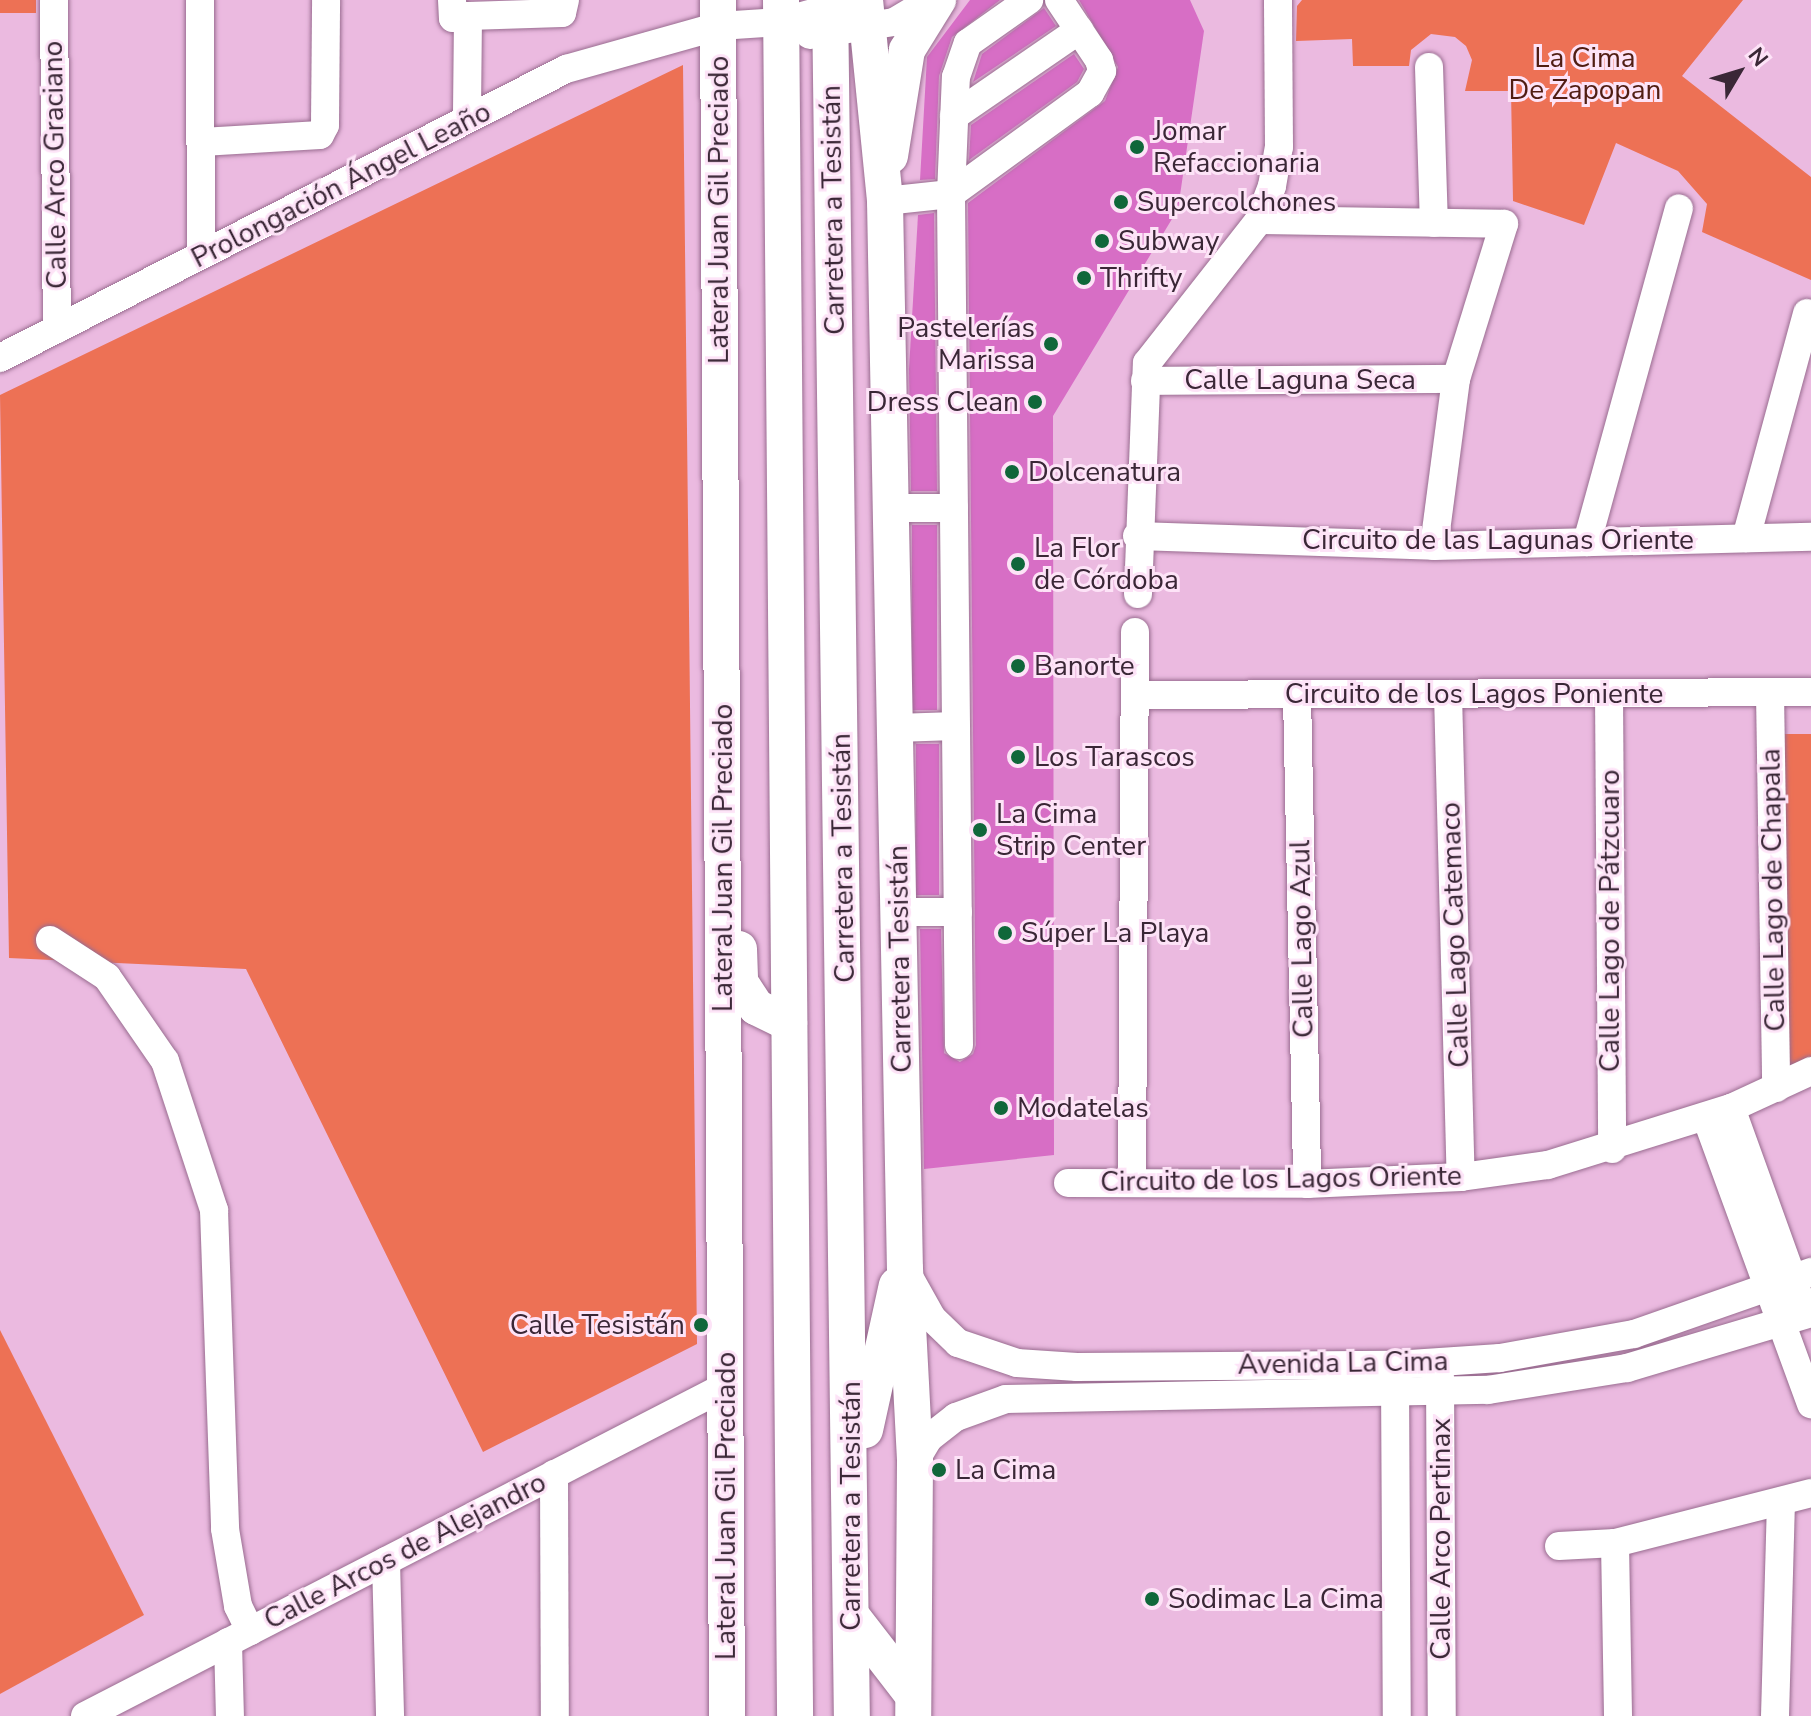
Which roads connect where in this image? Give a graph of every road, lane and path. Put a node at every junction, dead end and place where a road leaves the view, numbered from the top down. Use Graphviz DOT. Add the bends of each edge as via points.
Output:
graph roads {
  1 [pos="54,0"];
  2 [pos="200,0"];
  3 [pos="326,0"];
  4 [pos="931,0"];
  5 [pos="938,0"];
  6 [pos="1029,0"];
  7 [pos="1059,0"];
  8 [pos="1278,0"];
  9 [pos="564,7"];
  10 [pos="460,8"];
  11 [pos="846,12"];
  12 [pos="781,20"];
  13 [pos="712,25"];
  14 [pos="1079,30"];
  15 [pos="1429,67"];
  16 [pos="954,116"];
  17 [pos="467,119"];
  18 [pos="202,142"];
  19 [pos="884,191"];
  20 [pos="951,194"];
  21 [pos="1679,208"];
  22 [pos="1259,220"];
  23 [pos="1434,223"];
  24 [pos="201,255"];
  25 [pos="1807,313"];
  26 [pos="57,329"];
  27 [pos="0,358"];
  28 [pos="1456,379"];
  29 [pos="1145,381"];
  30 [pos="891,508"];
  31 [pos="954,508"];
  32 [pos="1137,536"];
  33 [pos="1811,537"];
  34 [pos="1746,538"];
  35 [pos="1587,542"];
  36 [pos="1434,546"];
  37 [pos="1138,594"];
  38 [pos="1135,632"];
  39 [pos="721,637"];
  40 [pos="1811,692"];
  41 [pos="1609,693"];
  42 [pos="1770,693"];
  43 [pos="1448,694"];
  44 [pos="1136,695"];
  45 [pos="1297,695"];
  46 [pos="956,726"];
  47 [pos="895,728"];
  48 [pos="899,912"];
  49 [pos="958,912"];
  50 [pos="50,940"];
  51 [pos="789,1023"];
  52 [pos="959,1045"];
  53 [pos="1811,1071"];
  54 [pos="1776,1088"];
  55 [pos="1718,1112"];
  56 [pos="1612,1149"];
  57 [pos="1461,1177"];
  58 [pos="1132,1181"];
  59 [pos="1068,1183"];
  60 [pos="1307,1184"];
  61 [pos="905,1269"];
  62 [pos="1791,1281"];
  63 [pos="1802,1321"];
  64 [pos="1440,1362"];
  65 [pos="1395,1365"];
  66 [pos="1077,1367"];
  67 [pos="1806,1374"];
  68 [pos="726,1386"];
  69 [pos="1440,1394"];
  70 [pos="1395,1395"];
  71 [pos="1080,1399"];
  72 [pos="1811,1404"];
  73 [pos="915,1461"];
  74 [pos="554,1474"];
  75 [pos="852,1490"];
  76 [pos="1811,1493"];
  77 [pos="1781,1505"];
  78 [pos="1615,1543"];
  79 [pos="1559,1546"];
  80 [pos="386,1561"];
  81 [pos="851,1615"];
  82 [pos="239,1636"];
  83 [pos="912,1705"];
  84 [pos="85,1716"];
  85 [pos="230,1716"];
  86 [pos="390,1716"];
  87 [pos="555,1716"];
  88 [pos="727,1716"];
  89 [pos="795,1716"];
  90 [pos="852,1716"];
  91 [pos="1397,1716"];
  92 [pos="1442,1716"];
  93 [pos="1618,1716"];
  94 [pos="1775,1716"];
  1 -- 26 [label="street, Calle Arco Graciano"];
  2 -- 18 [label="street"];
  3 -- 18 [label="street" via="325,125 320,135"];
  4 -- 11 [label="street, Prolongación Ángel Leaño" via="894,22"];
  5 -- 19 [label="main road" via="907,50"];
  6 -- 16 [label="street" via="968,43 959,59"];
  7 -- 14 [label="street"];
  8 -- 22 [label="street" via="1279,147"];
  9 -- 10 [label="street"];
  10 -- 17 [label="street"];
  11 -- 12 [label="street, Prolongación Ángel Leaño"];
  11 -- 19 [label="main road"];
  11 -- 75 [label="main road, Carretera a Tesistán"];
  12 -- 13 [label="street, Prolongación Ángel Leaño"];
  12 -- 51 [label="main road, Carretera a Tesistán"];
  13 -- 17 [label="street, Prolongación Ángel Leaño" via="566,69"];
  13 -- 39 [label="main road, Lateral Juan Gil Preciado"];
  14 -- 16 [label="street"];
  14 -- 20 [label="street" via="1102,71 1090,93"];
  15 -- 23 [label="street"];
  16 -- 20 [label="street"];
  17 -- 24 [label="street, Prolongación Ángel Leaño"];
  18 -- 24 [label="street"];
  19 -- 20 [label="street"];
  19 -- 30 [label="main road, Carretera Tesistán"];
  20 -- 31 [label="street"];
  21 -- 35 [label="street"];
  22 -- 23 [label="street"];
  22 -- 29 [label="street" via="1147,363"];
  23 -- 28 [label="street" via="1504,224"];
  24 -- 26 [label="street, Prolongación Ángel Leaño"];
  25 -- 34 [label="street"];
  26 -- 27 [label="street, Prolongación Ángel Leaño"];
  28 -- 29 [label="street, Calle Laguna Seca"];
  28 -- 36 [label="street"];
  29 -- 32 [label="street"];
  30 -- 31 [label="street"];
  30 -- 47 [label="main road, Carretera Tesistán"];
  31 -- 46 [label="street"];
  32 -- 36 [label="street, Circuito de las Lagunas Oriente"];
  32 -- 37 [label="street"];
  33 -- 34 [label="street, Circuito de las Lagunas Oriente"];
  34 -- 35 [label="street, Circuito de las Lagunas Oriente"];
  35 -- 36 [label="street, Circuito de las Lagunas Oriente"];
  38 -- 44 [label="street"];
  39 -- 51 [label="main road" via="734,680 740,982 756,1007"];
  39 -- 68 [label="main road, Lateral Juan Gil Preciado"];
  40 -- 42 [label="street, Circuito de los Lagos Poniente"];
  41 -- 42 [label="street, Circuito de los Lagos Poniente"];
  41 -- 43 [label="street, Circuito de los Lagos Poniente"];
  41 -- 56 [label="street, Calle Lago de Pátzcuaro"];
  42 -- 54 [label="street, Calle Lago de Chapala"];
  43 -- 45 [label="street, Circuito de los Lagos Poniente"];
  43 -- 57 [label="street, Calle Lago Catemaco"];
  44 -- 45 [label="street, Circuito de los Lagos Poniente"];
  44 -- 58 [label="street"];
  45 -- 60 [label="street, Calle Lago Azul"];
  46 -- 47 [label="street"];
  46 -- 49 [label="street"];
  47 -- 48 [label="main road, Carretera Tesistán"];
  48 -- 49 [label="street"];
  48 -- 61 [label="main road, Carretera Tesistán"];
  49 -- 52 [label="street"];
  50 -- 82 [label="street" via="107,977 165,1061 214,1210 225,1529"];
  51 -- 89 [label="main road, Carretera a Tesistán"];
  53 -- 54 [label="street, Circuito de los Lagos Oriente"];
  54 -- 55 [label="street, Circuito de los Lagos Oriente"];
  55 -- 56 [label="street, Circuito de los Lagos Oriente"];
  55 -- 62 [label="street" via="1761,1229"];
  56 -- 57 [label="street, Circuito de los Lagos Oriente" via="1548,1165"];
  57 -- 60 [label="street, Circuito de los Lagos Oriente"];
  58 -- 59 [label="street, Circuito de los Lagos Oriente"];
  58 -- 60 [label="street, Circuito de los Lagos Oriente"];
  61 -- 66 [label="street, Avenida La Cima" via="932,1318 958,1343 1017,1363"];
  61 -- 73 [label="main road, Carretera Tesistán"];
  61 -- 75 [label="main road" via="890,1297"];
  62 -- 63 [label="street"];
  62 -- 64 [label="street, Avenida La Cima" via="1634,1334 1526,1354"];
  63 -- 67 [label="street"];
  63 -- 69 [label="street, Avenida La Cima" via="1627,1368 1544,1384"];
  64 -- 65 [label="street, Avenida La Cima"];
  64 -- 69 [label="street, Calle Arco Pertinax"];
  65 -- 66 [label="street, Avenida La Cima"];
  65 -- 70 [label="street, Calle Arco Pertinax"];
  66 -- 71 [label="street"];
  67 -- 72 [label="street"];
  68 -- 74 [label="street, Calle Arcos de Alejandro"];
  68 -- 88 [label="main road, Lateral Juan Gil Preciado"];
  69 -- 70 [label="street, Avenida La Cima"];
  69 -- 92 [label="street, Calle Arco Pertinax"];
  70 -- 71 [label="street, Avenida La Cima"];
  70 -- 91 [label="street, Calle Arco Pertinax"];
  71 -- 73 [label="street, Avenida La Cima" via="1006,1399 981,1406 929,1438"];
  73 -- 83 [label="main road, Carretera Tesistán"];
  74 -- 80 [label="street, Calle Arcos de Alejandro"];
  74 -- 87 [label="street"];
  75 -- 81 [label="main road, Carretera a Tesistán"];
  76 -- 77 [label="street"];
  77 -- 78 [label="street"];
  77 -- 94 [label="street"];
  78 -- 79 [label="street"];
  78 -- 93 [label="street"];
  80 -- 82 [label="street, Calle Arcos de Alejandro"];
  80 -- 86 [label="street"];
  81 -- 83 [label="main road"];
  81 -- 90 [label="main road, Carretera a Tesistán"];
  82 -- 84 [label="street, Calle Arcos de Alejandro"];
  82 -- 85 [label="street"];
}
